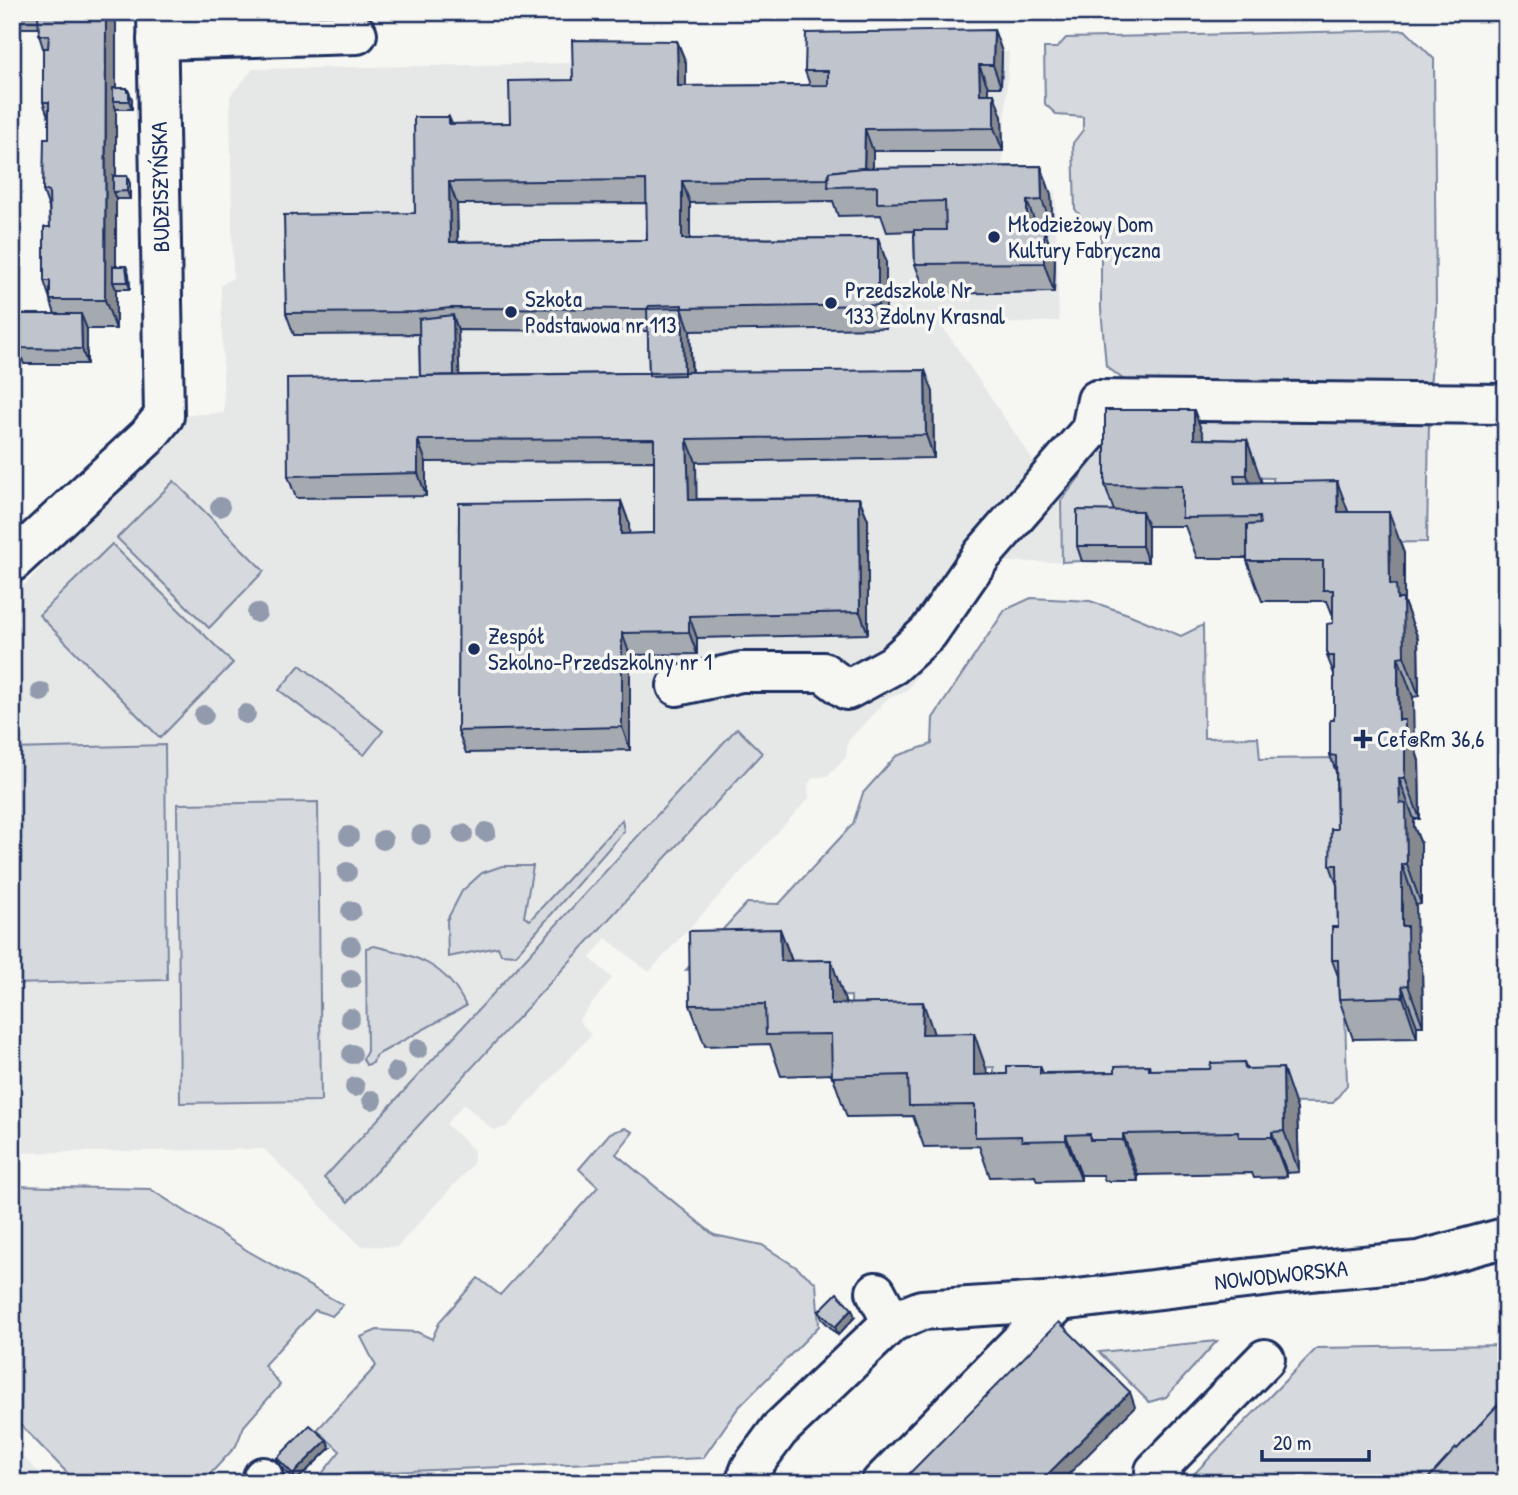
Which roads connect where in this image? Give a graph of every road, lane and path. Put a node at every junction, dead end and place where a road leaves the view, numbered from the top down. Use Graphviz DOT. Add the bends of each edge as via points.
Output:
graph roads {
  1 [pos="157,26"];
  2 [pos="357,34"];
  3 [pos="1506,404"];
  4 [pos="12,562"];
  5 [pos="677,686"];
  6 [pos="1504,1235"];
  7 [pos="1060,1301"];
  8 [pos="1265,1359"];
  9 [pos="745,1483"];
  10 [pos="881,1483"];
  11 [pos="1166,1483"];
  1 -- 2 [label="lane"];
  1 -- 4 [label="lane, BUDZISZYŃSKA" via="164,416"];
  3 -- 5 [label="lane" via="1097,400 1091,430 982,555 928,633 893,666 847,690 823,672 741,672"];
  6 -- 7 [label="lane, NOWODWORSKA" via="1418,1261"];
  7 -- 9 [label="lane, NOWODWORSKA" via="922,1310 884,1307 779,1430"];
  7 -- 10 [label="lane"];
  8 -- 11 [label="lane" via="1154,1471"];
}
